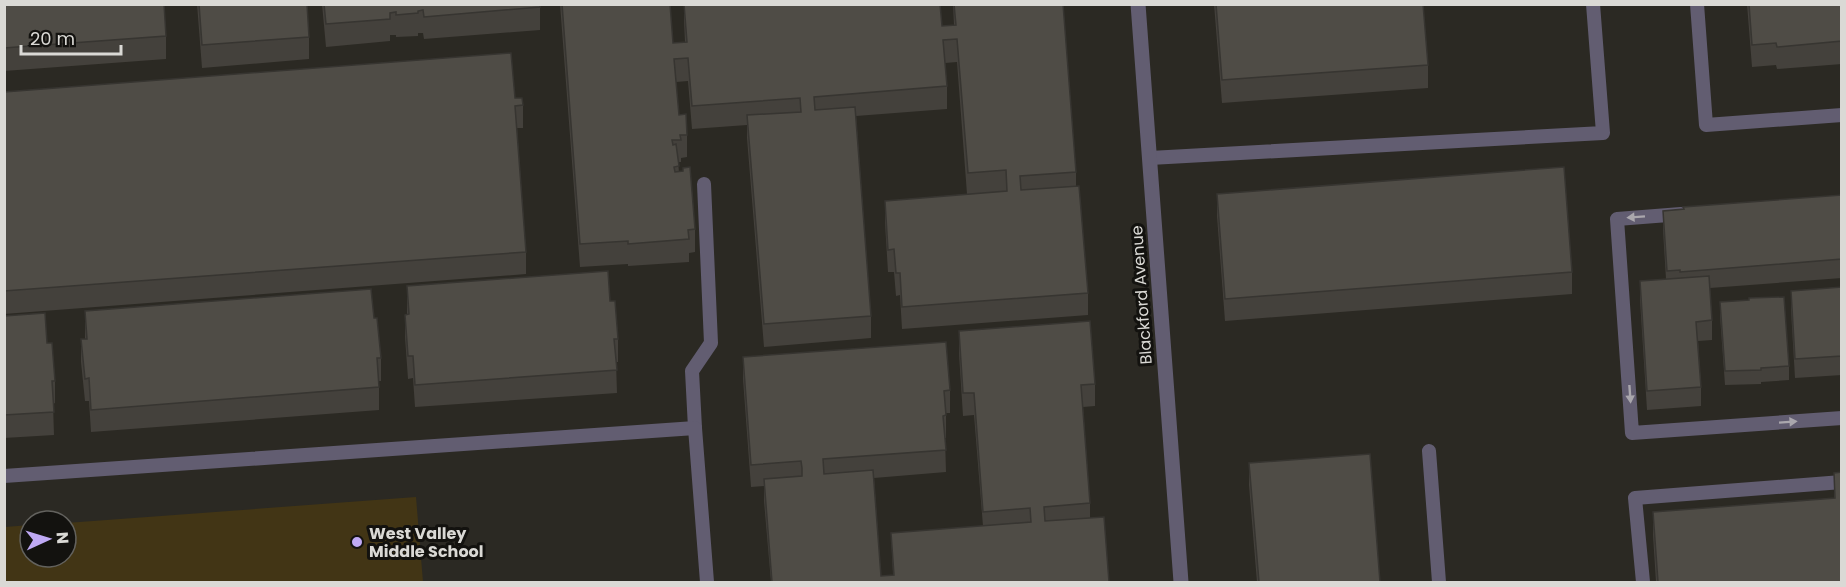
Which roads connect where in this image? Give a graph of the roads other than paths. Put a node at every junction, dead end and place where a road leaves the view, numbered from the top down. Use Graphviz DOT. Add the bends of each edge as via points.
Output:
graph roads {
  1 [pos="1138,4"];
  2 [pos="1593,4"];
  3 [pos="1697,4"];
  4 [pos="1842,115"];
  5 [pos="1150,158"];
  6 [pos="704,184"];
  7 [pos="1700,213"];
  8 [pos="1842,418"];
  9 [pos="695,428"];
  10 [pos="1429,451"];
  11 [pos="4,476"];
  12 [pos="1842,482"];
  13 [pos="707,582"];
  14 [pos="1181,582"];
  15 [pos="1439,582"];
  16 [pos="1643,582"];
  1 -- 5 [label="street, Blackford Avenue"];
  2 -- 5 [label="lane" via="1603,133"];
  3 -- 4 [label="lane" via="1706,125"];
  5 -- 14 [label="street, Blackford Avenue"];
  6 -- 9 [label="lane" via="711,343 692,371"];
  7 -- 8 [label="lane, one-way" via="1617,219 1632,433"];
  9 -- 11 [label="lane"];
  9 -- 13 [label="lane"];
  10 -- 15 [label="lane"];
  12 -- 16 [label="lane" via="1635,498"];
}
